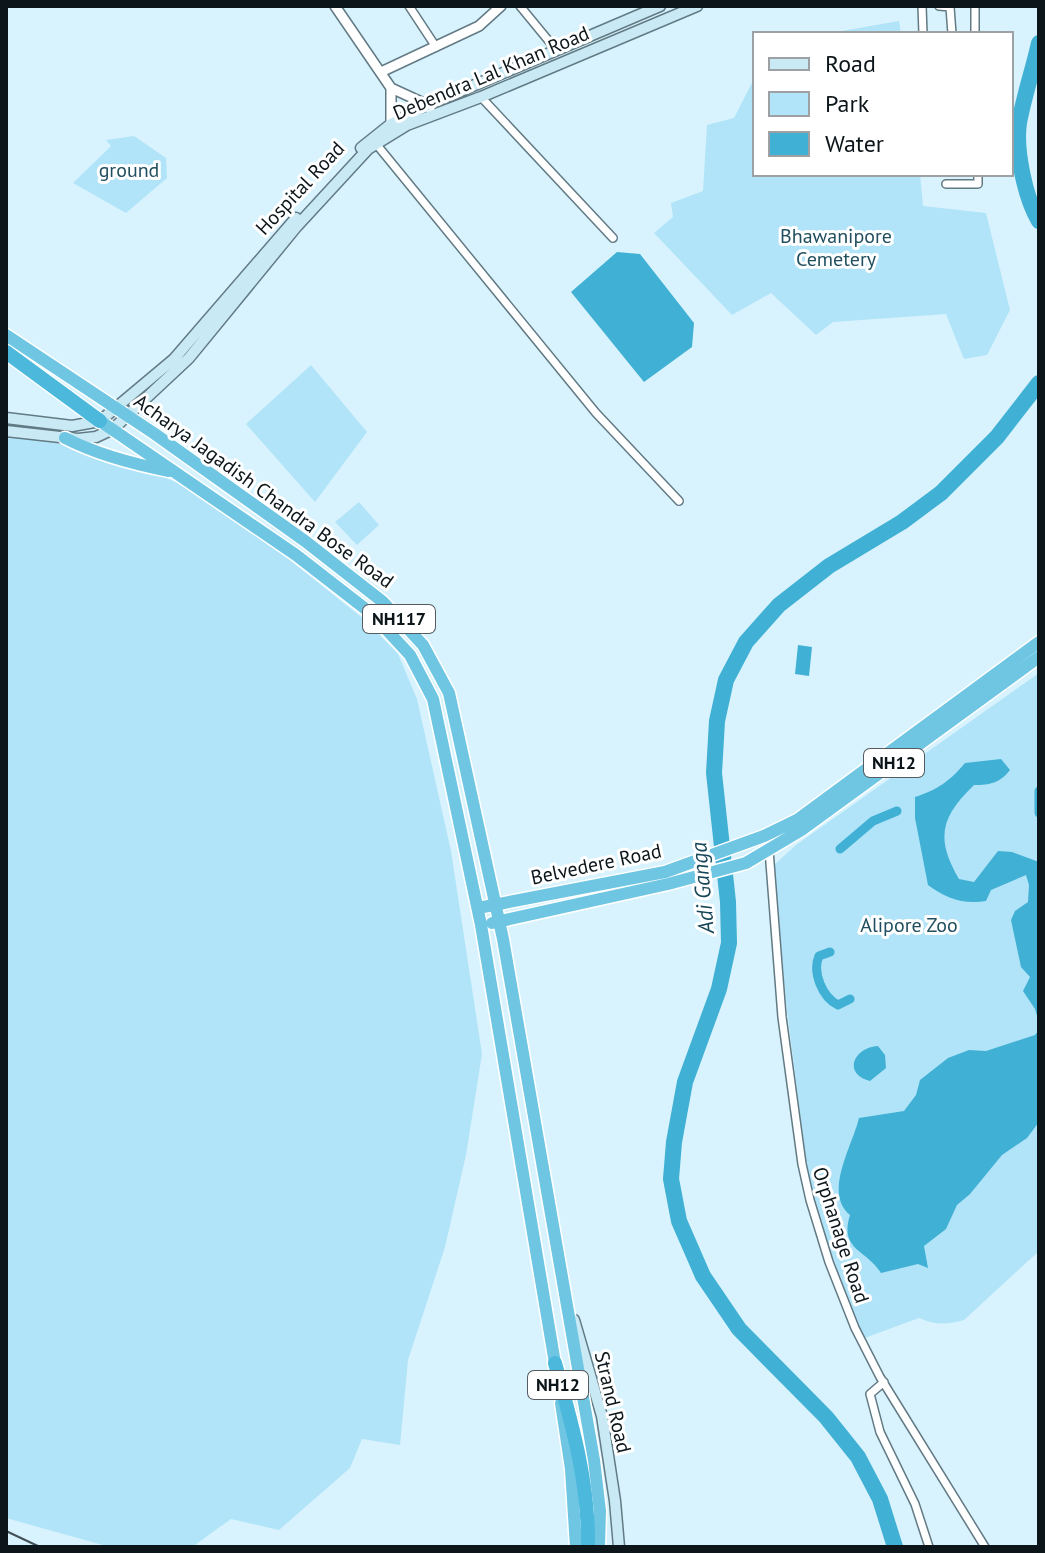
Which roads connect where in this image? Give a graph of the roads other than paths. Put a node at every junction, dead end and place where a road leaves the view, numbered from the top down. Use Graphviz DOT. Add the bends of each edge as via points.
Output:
graph roads {
  1 [pos="335,6"];
  2 [pos="409,6"];
  3 [pos="501,6"];
  4 [pos="520,6"];
  5 [pos="660,6"];
  6 [pos="697,6"];
  7 [pos="922,6"];
  8 [pos="939,6"];
  9 [pos="975,6"];
  10 [pos="923,32"];
  11 [pos="952,32"];
  12 [pos="975,32"];
  13 [pos="436,47"];
  14 [pos="557,51"];
  15 [pos="381,72"];
  16 [pos="391,88"];
  17 [pos="481,97"];
  18 [pos="431,110"];
  19 [pos="391,129"];
  20 [pos="377,145"];
  21 [pos="978,176"];
  22 [pos="946,184"];
  23 [pos="613,238"];
  24 [pos="6,335"];
  25 [pos="6,352"];
  26 [pos="120,412"];
  27 [pos="6,418"];
  28 [pos="100,421"];
  29 [pos="113,429"];
  30 [pos="6,431"];
  31 [pos="65,438"];
  32 [pos="176,473"];
  33 [pos="679,501"];
  34 [pos="305,541"];
  35 [pos="296,555"];
  36 [pos="1039,642"];
  37 [pos="1039,657"];
  38 [pos="769,850"];
  39 [pos="497,905"];
  40 [pos="478,908"];
  41 [pos="499,922"];
  42 [pos="481,925"];
  43 [pos="559,1268"];
  44 [pos="555,1363"];
  45 [pos="884,1382"];
  46 [pos="576,1547"];
  47 [pos="588,1547"];
  48 [pos="599,1547"];
  49 [pos="619,1547"];
  50 [pos="929,1547"];
  51 [pos="985,1547"];
  1 -- 15 [label="street"];
  2 -- 13 [label="street"];
  3 -- 13 [label="street" via="479,26"];
  4 -- 14 [label="street"];
  5 -- 14 [label="main road"];
  6 -- 17 [label="main road, Debendra Lal Khan Road"];
  7 -- 10 [label="street"];
  8 -- 11 [label="street" via="950,7"];
  9 -- 12 [label="street"];
  13 -- 15 [label="street"];
  14 -- 18 [label="main road"];
  15 -- 16 [label="street"];
  16 -- 18 [label="street"];
  16 -- 19 [label="street"];
  17 -- 18 [label="main road, Debendra Lal Khan Road"];
  17 -- 23 [label="street"];
  18 -- 19 [label="main road, Debendra Lal Khan Road"];
  19 -- 20 [label="main road, Debendra Lal Khan Road"];
  19 -- 26 [label="main road, Hospital Road" via="350,157 174,359"];
  20 -- 26 [label="main road, Debendra Lal Khan Road" via="354,161 189,358"];
  20 -- 33 [label="street" via="596,413"];
  21 -- 22 [label="street" via="978,184"];
  24 -- 26 [label="highway, Acharya Jagadish Chandra Bose Road / NH117"];
  25 -- 28 [label="highway, Acharya Jagadish Chandra Bose Road"];
  26 -- 28 [label="main road, Hospital Road"];
  26 -- 29 [label="main road, Hospital Road"];
  26 -- 34 [label="highway, Acharya Jagadish Chandra Bose Road / NH117"];
  27 -- 28 [label="main road" via="72,426"];
  28 -- 29 [label="highway, Acharya Jagadish Chandra Bose Road"];
  29 -- 31 [label="main road" via="96,437"];
  29 -- 32 [label="highway, Acharya Jagadish Chandra Bose Road"];
  30 -- 31 [label="main road"];
  31 -- 32 [label="highway" via="119,460"];
  32 -- 35 [label="highway, Acharya Jagadish Chandra Bose Road"];
  34 -- 35 [label="highway"];
  34 -- 39 [label="highway, Acharya Jagadish Chandra Bose Road / NH117" via="383,602 423,645 449,693"];
  35 -- 40 [label="highway, Acharya Jagadish Chandra Bose Road" via="372,614 410,655 433,699"];
  36 -- 39 [label="highway, Belvedere Road / NH12" via="797,820 665,872"];
  37 -- 38 [label="highway, Belvedere Road / NH12"];
  38 -- 41 [label="highway, Belvedere Road / NH12" via="746,863 688,879"];
  38 -- 45 [label="street, Orphanage Road" via="782,1017 802,1164 829,1262"];
  39 -- 40 [label="highway, Belvedere Road / NH12"];
  39 -- 41 [label="highway, NH12"];
  40 -- 42 [label="highway, NH12"];
  41 -- 42 [label="highway, Belvedere Road / NH12"];
  41 -- 43 [label="highway, NH12"];
  42 -- 44 [label="highway, NH12"];
  43 -- 48 [label="highway, NH12" via="594,1460"];
  43 -- 49 [label="main road, Strand Road" via="602,1416"];
  44 -- 46 [label="highway, NH12"];
  44 -- 47 [label="highway" via="576,1436"];
  45 -- 50 [label="street" via="870,1394 880,1432"];
  45 -- 51 [label="street, Orphanage Road"];
}
